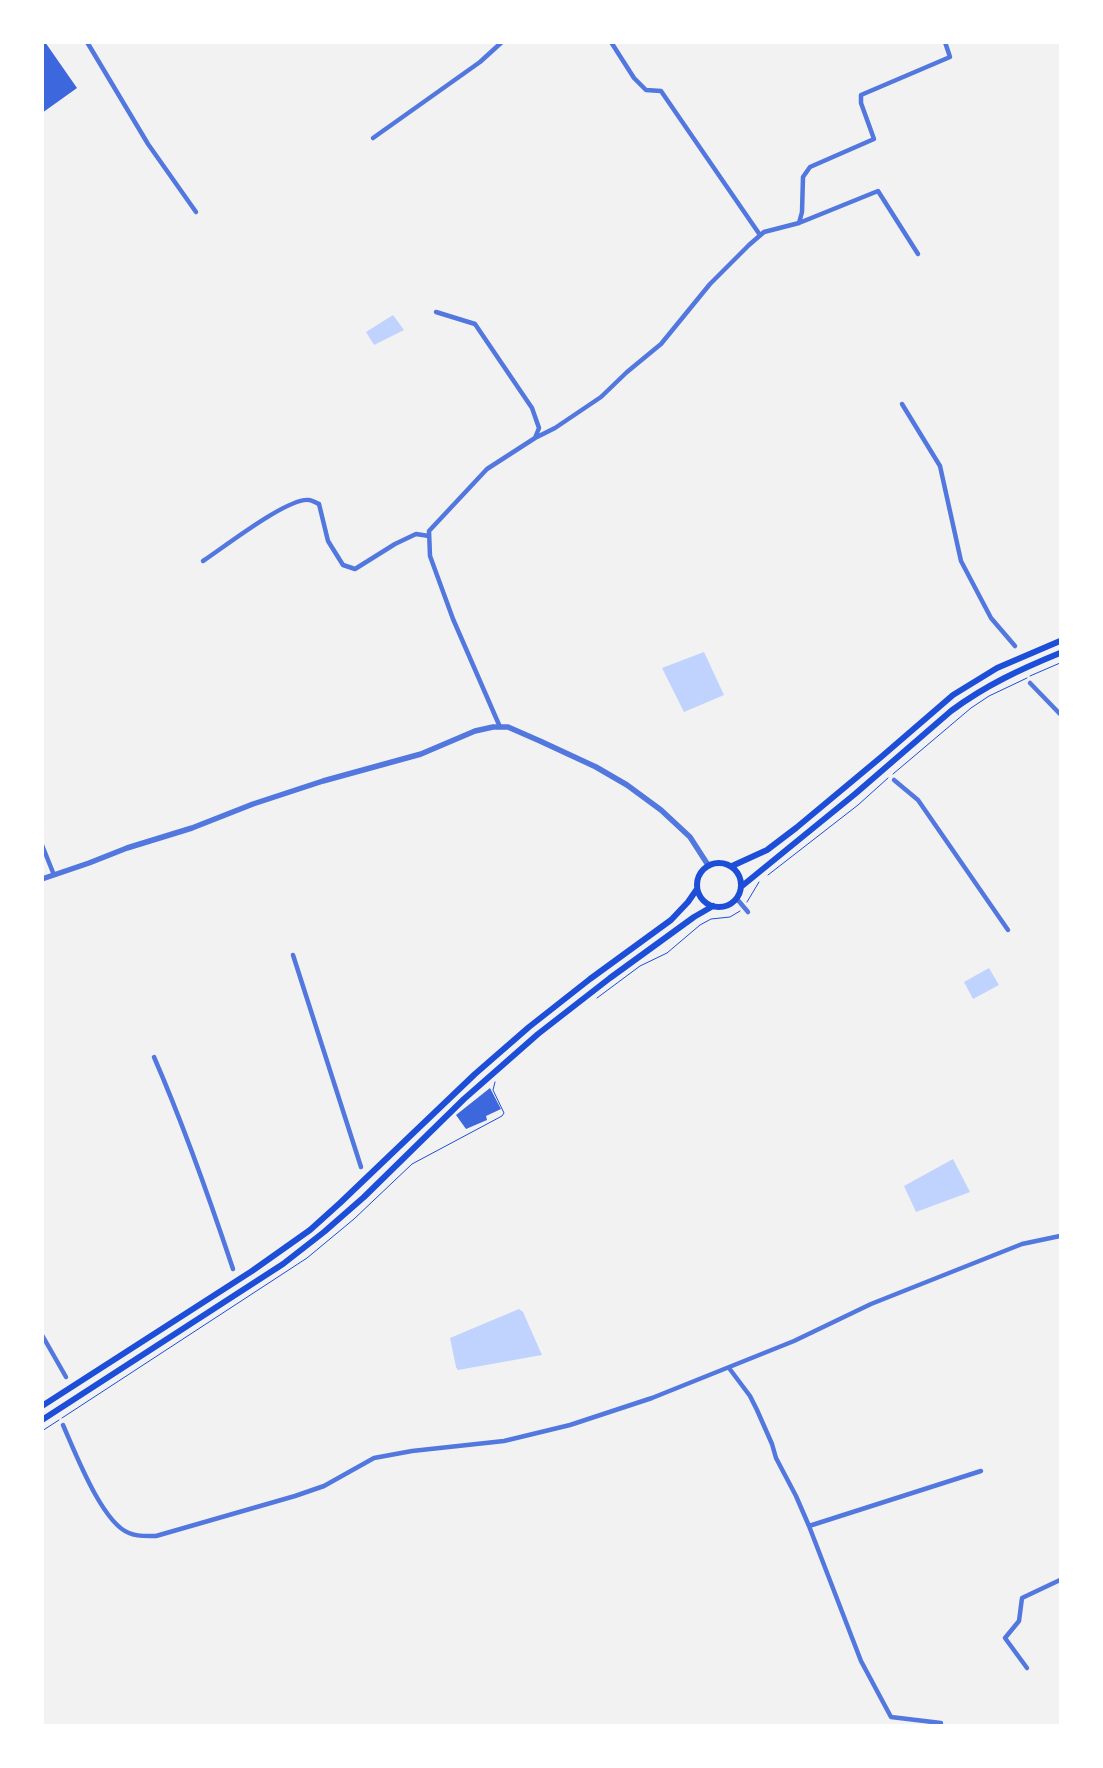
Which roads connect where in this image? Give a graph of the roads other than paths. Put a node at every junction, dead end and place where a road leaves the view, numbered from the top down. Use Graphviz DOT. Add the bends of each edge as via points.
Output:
graph roads {
  1 [pos="87,42"];
  2 [pos="502,42"];
  3 [pos="610,42"];
  4 [pos="944,42"];
  5 [pos="373,138"];
  6 [pos="196,212"];
  7 [pos="799,223"];
  8 [pos="760,235"];
  9 [pos="918,254"];
  10 [pos="436,312"];
  11 [pos="902,404"];
  12 [pos="535,438"];
  13 [pos="429,536"];
  14 [pos="203,561"];
  15 [pos="1060,641"];
  16 [pos="1014,646"];
  17 [pos="1060,653"];
  18 [pos="1030,683"];
  19 [pos="1060,714"];
  20 [pos="500,727"];
  21 [pos="894,780"];
  22 [pos="42,845"];
  23 [pos="708,865"];
  24 [pos="732,866"];
  25 [pos="54,875"];
  26 [pos="42,878"];
  27 [pos="742,886"];
  28 [pos="697,889"];
  29 [pos="737,899"];
  30 [pos="713,906"];
  31 [pos="748,912"];
  32 [pos="1008,930"];
  33 [pos="293,955"];
  34 [pos="154,1057"];
  35 [pos="361,1167"];
  36 [pos="1060,1236"];
  37 [pos="233,1268"];
  38 [pos="42,1335"];
  39 [pos="729,1368"];
  40 [pos="66,1377"];
  41 [pos="42,1406"];
  42 [pos="42,1420"];
  43 [pos="63,1425"];
  44 [pos="981,1471"];
  45 [pos="809,1526"];
  46 [pos="1060,1580"];
  47 [pos="1027,1668"];
  48 [pos="941,1723"];
  1 -- 6 [label="street" via="148,144"];
  2 -- 5 [label="street" via="480,62"];
  3 -- 8 [label="street" via="646,90 661,91"];
  4 -- 7 [label="street" via="950,57 861,95 874,139 810,167 803,177"];
  7 -- 8 [label="street"];
  7 -- 9 [label="street" via="878,191"];
  8 -- 12 [label="street" via="710,284 661,344 601,397"];
  10 -- 12 [label="street" via="475,324 532,408 539,428"];
  11 -- 16 [label="street" via="940,466 961,561 991,618"];
  12 -- 13 [label="street" via="487,469 429,531"];
  13 -- 14 [label="street" via="416,534 355,569 343,565 328,541 319,504 309,500 294,502 279,510"];
  13 -- 20 [label="street" via="430,556 453,619"];
  15 -- 24 [label="main road" via="997,668 959,691 796,828 767,850"];
  17 -- 27 [label="main road" via="1006,676 966,700"];
  18 -- 19 [label="street"];
  20 -- 23 [label="street" via="508,727 540,741 627,785 690,837"];
  20 -- 25 [label="street" via="475,731 420,754 323,781"];
  21 -- 32 [label="street" via="918,800"];
  22 -- 25 [label="street"];
  23 -- 24 [label="main road" via="722,863"];
  23 -- 28 [label="main road" via="700,873"];
  24 -- 27 [label="main road" via="739,874"];
  25 -- 26 [label="street"];
  27 -- 29 [label="main road"];
  28 -- 30 [label="main road" via="703,901"];
  28 -- 41 [label="main road" via="671,920 529,1027 475,1074 310,1230"];
  29 -- 30 [label="main road" via="727,906"];
  29 -- 31 [label="street"];
  30 -- 42 [label="main road" via="610,978 538,1034 464,1099 364,1197 283,1264"];
  33 -- 35 [label="street"];
  34 -- 37 [label="street" via="206,1185"];
  36 -- 39 [label="street" via="1022,1244 871,1304"];
  38 -- 40 [label="street"];
  39 -- 43 [label="street" via="570,1425 504,1441 374,1458 324,1486 156,1536 128,1533 110,1517 87,1478"];
  39 -- 45 [label="street" via="757,1410"];
  44 -- 45 [label="street"];
  45 -- 48 [label="street" via="861,1661 890,1717"];
  46 -- 47 [label="street" via="1022,1598 1019,1620 1004,1638"];
}
